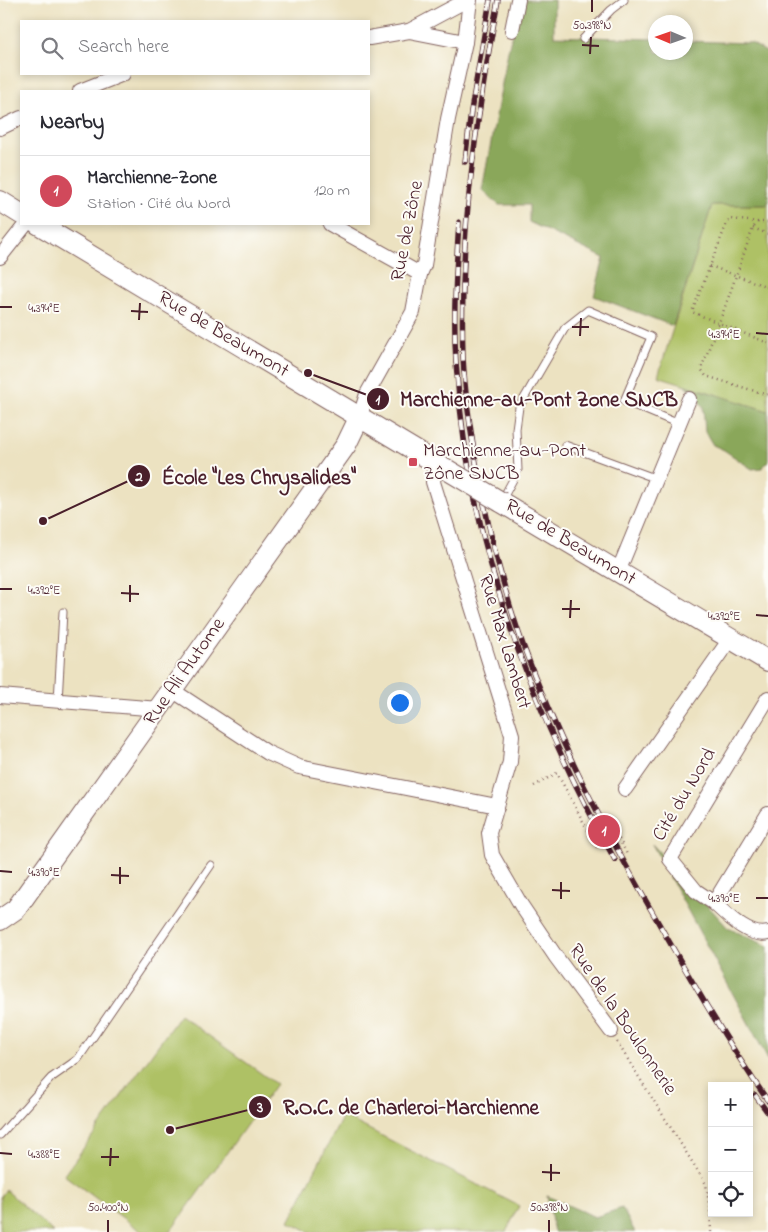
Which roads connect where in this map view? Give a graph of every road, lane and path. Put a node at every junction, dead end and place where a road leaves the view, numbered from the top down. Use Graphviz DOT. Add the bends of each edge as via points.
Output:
graph roads {
  1 [pos="469,0"];
  2 [pos="518,0"];
  3 [pos="624,0"];
  4 [pos="512,30"];
  5 [pos="409,31"];
  6 [pos="370,38"];
  7 [pos="583,39"];
  8 [pos="464,42"];
  9 [pos="121,75"];
  10 [pos="87,90"];
  11 [pos="20,118"];
  12 [pos="0,128"];
  13 [pos="0,201"];
  14 [pos="20,213"];
  15 [pos="758,222"];
  16 [pos="768,222"];
  17 [pos="25,225"];
  18 [pos="40,225"];
  19 [pos="332,225"];
  20 [pos="753,228"];
  21 [pos="768,234"];
  22 [pos="0,257"];
  23 [pos="710,266"];
  24 [pos="420,274"];
  25 [pos="736,276"];
  26 [pos="768,287"];
  27 [pos="719,324"];
  28 [pos="768,343"];
  29 [pos="768,395"];
  30 [pos="689,399"];
  31 [pos="360,416"];
  32 [pos="679,424"];
  33 [pos="565,445"];
  34 [pos="441,466"];
  35 [pos="657,479"];
  36 [pos="501,502"];
  37 [pos="618,572"];
  38 [pos="64,612"];
  39 [pos="730,639"];
  40 [pos="768,662"];
  41 [pos="172,690"];
  42 [pos="0,696"];
  43 [pos="768,698"];
  44 [pos="58,701"];
  45 [pos="159,708"];
  46 [pos="534,786"];
  47 [pos="625,789"];
  48 [pos="497,806"];
  49 [pos="768,814"];
  50 [pos="489,833"];
  51 [pos="619,839"];
  52 [pos="599,851"];
  53 [pos="627,854"];
  54 [pos="211,865"];
  55 [pos="714,903"];
  56 [pos="0,920"];
  57 [pos="768,932"];
  58 [pos="611,1031"];
  59 [pos="0,1134"];
  60 [pos="711,1232"];
  1 -- 5 [label="street, Rue de Zône"];
  1 -- 8 [label="street, Rue de Zône"];
  2 -- 4 [label="street"];
  3 -- 7 [label="lane"];
  5 -- 6 [label="street, Rue de Zône"];
  5 -- 8 [label="street, Rue de Zône"];
  8 -- 24 [label="street, Rue de Zône"];
  9 -- 10 [label="street"];
  11 -- 12 [label="street"];
  13 -- 14 [label="main road"];
  15 -- 16 [label="path"];
  15 -- 20 [label="path"];
  15 -- 23 [label="path" via="731,219"];
  17 -- 22 [label="street"];
  18 -- 31 [label="main road, Rue de Beaumont"];
  19 -- 24 [label="street"];
  20 -- 21 [label="path"];
  20 -- 25 [label="path"];
  23 -- 25 [label="path"];
  23 -- 27 [label="path" via="692,312"];
  24 -- 31 [label="street, Rue de Zône" via="413,312 367,394"];
  25 -- 26 [label="path"];
  25 -- 27 [label="path"];
  27 -- 28 [label="path"];
  27 -- 29 [label="path" via="701,369 706,376"];
  30 -- 32 [label="street"];
  31 -- 34 [label="main road, Rue de Beaumont"];
  31 -- 41 [label="main road, Rue Ali Autome" via="346,445"];
  32 -- 35 [label="street"];
  32 -- 36 [label="lane" via="624,401 651,337 588,310 565,328 519,408 516,429 518,470"];
  33 -- 35 [label="lane"];
  34 -- 36 [label="main road, Rue de Beaumont, bridge"];
  34 -- 48 [label="street, Rue Max Lambert" via="433,482 512,735 510,762"];
  35 -- 37 [label="street"];
  36 -- 37 [label="main road, Rue de Beaumont"];
  37 -- 39 [label="main road, Rue de Beaumont"];
  38 -- 44 [label="lane"];
  39 -- 40 [label="main road, Rue de Beaumont"];
  39 -- 47 [label="street"];
  41 -- 45 [label="main road, Rue Ali Autome"];
  41 -- 48 [label="street" via="268,752 299,767"];
  42 -- 44 [label="street"];
  43 -- 55 [label="street, Cité du Nord" via="670,859 696,891"];
  44 -- 45 [label="street"];
  45 -- 56 [label="main road, Rue Ali Autome" via="16,909"];
  46 -- 52 [label="path" via="557,774"];
  48 -- 50 [label="street, Rue Max Lambert"];
  49 -- 55 [label="street"];
  50 -- 58 [label="street, Rue de la Boulonnerie" via="492,855 520,905"];
  51 -- 53 [label="path"];
  54 -- 59 [label="lane" via="78,1059 51,1078"];
  55 -- 57 [label="street, Cité du Nord" via="737,924 762,934"];
  58 -- 60 [label="path, Rue de la Boulonnerie" via="706,1184"];
}
